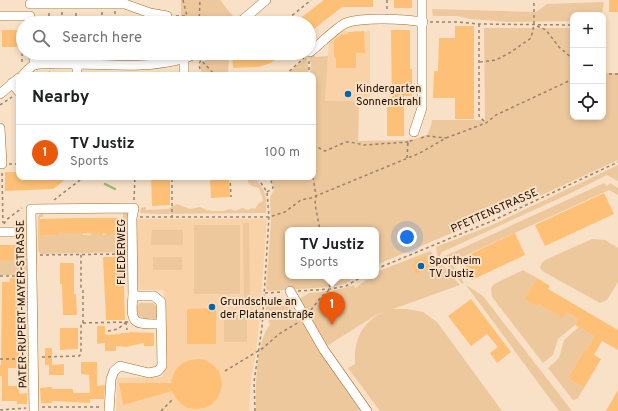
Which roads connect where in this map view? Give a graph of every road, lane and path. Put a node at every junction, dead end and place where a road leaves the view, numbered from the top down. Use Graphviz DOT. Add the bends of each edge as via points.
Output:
graph roads {
  1 [pos="184,0"];
  2 [pos="200,0"];
  3 [pos="266,0"];
  4 [pos="311,0"];
  5 [pos="387,0"];
  6 [pos="422,0"];
  7 [pos="534,0"];
  8 [pos="30,2"];
  9 [pos="49,5"];
  10 [pos="0,16"];
  11 [pos="28,16"];
  12 [pos="49,16"];
  13 [pos="167,16"];
  14 [pos="178,16"];
  15 [pos="187,16"];
  16 [pos="199,16"];
  17 [pos="247,16"];
  18 [pos="292,16"];
  19 [pos="16,17"];
  20 [pos="387,20"];
  21 [pos="423,22"];
  22 [pos="479,24"];
  23 [pos="534,25"];
  24 [pos="570,25"];
  25 [pos="316,48"];
  26 [pos="570,56"];
  27 [pos="22,60"];
  28 [pos="34,60"];
  29 [pos="180,60"];
  30 [pos="184,60"];
  31 [pos="202,60"];
  32 [pos="202,60"];
  33 [pos="302,60"];
  34 [pos="310,60"];
  35 [pos="479,62"];
  36 [pos="77,64"];
  37 [pos="35,65"];
  38 [pos="22,70"];
  39 [pos="77,72"];
  40 [pos="184,72"];
  41 [pos="200,72"];
  42 [pos="212,72"];
  43 [pos="288,72"];
  44 [pos="310,72"];
  45 [pos="606,74"];
  46 [pos="618,74"];
  47 [pos="570,80"];
  48 [pos="16,81"];
  49 [pos="0,94"];
  50 [pos="16,94"];
  51 [pos="0,105"];
  52 [pos="486,123"];
  53 [pos="0,128"];
  54 [pos="417,137"];
  55 [pos="446,138"];
  56 [pos="408,142"];
  57 [pos="316,146"];
  58 [pos="407,158"];
  59 [pos="618,162"];
  60 [pos="2,164"];
  61 [pos="80,180"];
  62 [pos="135,180"];
  63 [pos="172,180"];
  64 [pos="230,180"];
  65 [pos="259,180"];
  66 [pos="271,180"];
  67 [pos="313,180"];
  68 [pos="267,192"];
  69 [pos="316,196"];
  70 [pos="231,197"];
  71 [pos="49,201"];
  72 [pos="22,208"];
  73 [pos="134,208"];
  74 [pos="172,217"];
  75 [pos="269,217"];
  76 [pos="132,218"];
  77 [pos="319,227"];
  78 [pos="2,228"];
  79 [pos="17,232"];
  80 [pos="81,254"];
  81 [pos="133,254"];
  82 [pos="32,255"];
  83 [pos="379,268"];
  84 [pos="0,276"];
  85 [pos="32,276"];
  86 [pos="328,279"];
  87 [pos="358,279"];
  88 [pos="330,289"];
  89 [pos="290,291"];
  90 [pos="264,293"];
  91 [pos="133,296"];
  92 [pos="305,318"];
  93 [pos="130,321"];
  94 [pos="84,323"];
  95 [pos="162,324"];
  96 [pos="127,330"];
  97 [pos="108,331"];
  98 [pos="259,350"];
  99 [pos="33,358"];
  100 [pos="0,359"];
  101 [pos="226,371"];
  102 [pos="173,399"];
  103 [pos="34,409"];
  104 [pos="0,410"];
  105 [pos="109,411"];
  106 [pos="162,411"];
  107 [pos="255,411"];
  108 [pos="367,411"];
  1 -- 15 [label="path"];
  2 -- 16 [label="path"];
  3 -- 17 [label="street"];
  4 -- 18 [label="path"];
  5 -- 20 [label="path"];
  6 -- 21 [label="street"];
  7 -- 23 [label="path"];
  8 -- 9 [label="street"];
  8 -- 11 [label="street"];
  9 -- 12 [label="path"];
  9 -- 13 [label="street" via="125,4"];
  10 -- 19 [label="street"];
  13 -- 14 [label="path"];
  14 -- 15 [label="path"];
  20 -- 21 [label="street" via="409,19"];
  20 -- 25 [label="street" via="345,23"];
  21 -- 22 [label="path"];
  21 -- 54 [label="street" via="422,108"];
  22 -- 23 [label="path"];
  22 -- 35 [label="path"];
  23 -- 24 [label="path"];
  23 -- 26 [label="path" via="546,30"];
  23 -- 35 [label="path" via="531,38 511,52 496,60"];
  27 -- 38 [label="path"];
  28 -- 37 [label="street"];
  29 -- 36 [label="street" via="135,65"];
  30 -- 40 [label="street"];
  31 -- 42 [label="path"];
  32 -- 41 [label="path" via="199,64"];
  33 -- 43 [label="path"];
  34 -- 44 [label="path"];
  35 -- 52 [label="path" via="479,116"];
  36 -- 37 [label="street"];
  36 -- 39 [label="street"];
  37 -- 38 [label="street"];
  45 -- 46 [label="path"];
  47 -- 52 [label="path" via="496,115"];
  48 -- 49 [label="street"];
  48 -- 50 [label="street"];
  50 -- 51 [label="path"];
  52 -- 55 [label="path"];
  53 -- 60 [label="street"];
  54 -- 55 [label="path"];
  54 -- 56 [label="path"];
  55 -- 58 [label="path"];
  56 -- 57 [label="path" via="364,146 346,142 325,151"];
  56 -- 58 [label="path"];
  58 -- 69 [label="path"];
  59 -- 83 [label="path, PFETTENSTRASSE" via="492,221"];
  60 -- 78 [label="path"];
  61 -- 71 [label="path" via="56,200"];
  62 -- 73 [label="path"];
  63 -- 74 [label="path"];
  64 -- 70 [label="path"];
  65 -- 68 [label="path"];
  66 -- 68 [label="path" via="272,188"];
  67 -- 69 [label="path"];
  68 -- 75 [label="path"];
  69 -- 75 [label="path" via="301,200 285,212"];
  69 -- 77 [label="path"];
  72 -- 78 [label="path" via="6,220"];
  73 -- 76 [label="street, FLIEDERWEG"];
  73 -- 82 [label="street, PATER-RUPERT-MAYER-STRASSE" via="31,210"];
  74 -- 75 [label="path"];
  74 -- 76 [label="path"];
  75 -- 90 [label="path"];
  76 -- 81 [label="street, FLIEDERWEG"];
  78 -- 79 [label="street"];
  80 -- 81 [label="path"];
  80 -- 82 [label="path"];
  80 -- 94 [label="path"];
  81 -- 91 [label="street, FLIEDERWEG"];
  82 -- 85 [label="street, PATER-RUPERT-MAYER-STRASSE"];
  84 -- 85 [label="path"];
  85 -- 99 [label="street, PATER-RUPERT-MAYER-STRASSE"];
  86 -- 88 [label="path"];
  87 -- 88 [label="path" via="346,286"];
  88 -- 89 [label="path"];
  88 -- 92 [label="path"];
  89 -- 90 [label="path"];
  89 -- 92 [label="street"];
  90 -- 98 [label="path"];
  91 -- 93 [label="street, FLIEDERWEG"];
  91 -- 95 [label="street, FLIEDERWEG" via="154,296 159,300"];
  92 -- 98 [label="path"];
  92 -- 108 [label="street"];
  93 -- 94 [label="path"];
  93 -- 95 [label="street"];
  93 -- 96 [label="path"];
  93 -- 97 [label="path" via="118,329"];
  94 -- 99 [label="path" via="81,324 80,356"];
  95 -- 105 [label="street, FLIEDERWEG" via="162,366 149,373 120,366 114,370 111,378"];
  98 -- 101 [label="path"];
  98 -- 107 [label="path" via="254,382"];
  99 -- 100 [label="path"];
  99 -- 103 [label="street, PATER-RUPERT-MAYER-STRASSE"];
  102 -- 106 [label="path"];
  103 -- 104 [label="path"];
  103 -- 105 [label="path" via="98,407"];
}
